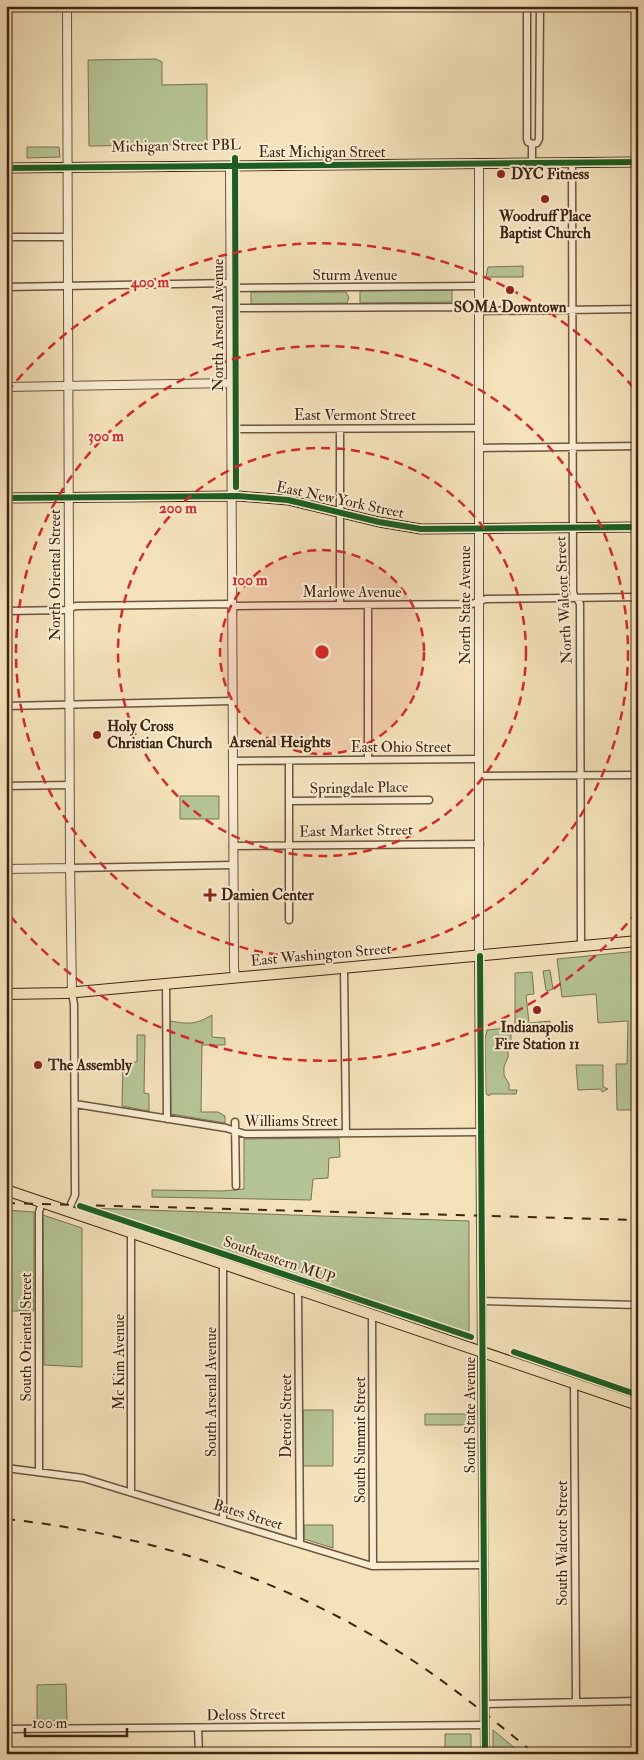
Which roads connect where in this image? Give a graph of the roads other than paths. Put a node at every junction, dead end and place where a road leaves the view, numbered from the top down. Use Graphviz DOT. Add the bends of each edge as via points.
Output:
graph roads {
  1 [pos="66,6"];
  2 [pos="527,6"];
  3 [pos="540,6"];
  4 [pos="532,144"];
  5 [pos="572,162"];
  6 [pos="638,162"];
  7 [pos="479,163"];
  8 [pos="532,163"];
  9 [pos="230,166"];
  10 [pos="67,167"];
  11 [pos="6,168"];
  12 [pos="6,237"];
  13 [pos="67,237"];
  14 [pos="67,286"];
  15 [pos="231,286"];
  16 [pos="479,286"];
  17 [pos="6,287"];
  18 [pos="231,308"];
  19 [pos="479,309"];
  20 [pos="638,309"];
  21 [pos="572,310"];
  22 [pos="231,383"];
  23 [pos="68,385"];
  24 [pos="6,386"];
  25 [pos="479,428"];
  26 [pos="231,429"];
  27 [pos="340,429"];
  28 [pos="573,446"];
  29 [pos="638,446"];
  30 [pos="479,448"];
  31 [pos="232,495"];
  32 [pos="68,497"];
  33 [pos="6,498"];
  34 [pos="340,512"];
  35 [pos="638,527"];
  36 [pos="573,528"];
  37 [pos="479,529"];
  38 [pos="638,597"];
  39 [pos="575,598"];
  40 [pos="479,601"];
  41 [pos="232,605"];
  42 [pos="340,605"];
  43 [pos="368,605"];
  44 [pos="69,609"];
  45 [pos="6,611"];
  46 [pos="232,701"];
  47 [pos="69,704"];
  48 [pos="6,706"];
  49 [pos="480,759"];
  50 [pos="368,760"];
  51 [pos="233,761"];
  52 [pos="289,761"];
  53 [pos="580,775"];
  54 [pos="638,775"];
  55 [pos="480,776"];
  56 [pos="70,785"];
  57 [pos="6,786"];
  58 [pos="429,800"];
  59 [pos="289,801"];
  60 [pos="480,844"];
  61 [pos="233,846"];
  62 [pos="290,846"];
  63 [pos="233,865"];
  64 [pos="70,868"];
  65 [pos="6,870"];
  66 [pos="289,920"];
  67 [pos="638,941"];
  68 [pos="581,946"];
  69 [pos="480,956"];
  70 [pos="344,968"];
  71 [pos="235,978"];
  72 [pos="166,984"];
  73 [pos="72,993"];
  74 [pos="6,994"];
  75 [pos="75,1104"];
  76 [pos="167,1119"];
  77 [pos="236,1122"];
  78 [pos="236,1132"];
  79 [pos="481,1132"];
  80 [pos="346,1133"];
  81 [pos="236,1186"];
  82 [pos="6,1190"];
  83 [pos="42,1202"];
  84 [pos="68,1211"];
  85 [pos="131,1232"];
  86 [pos="223,1264"];
  87 [pos="298,1289"];
  88 [pos="482,1301"];
  89 [pos="638,1305"];
  90 [pos="372,1315"];
  91 [pos="482,1352"];
  92 [pos="574,1383"];
  93 [pos="638,1405"];
  94 [pos="6,1468"];
  95 [pos="39,1472"];
  96 [pos="131,1492"];
  97 [pos="223,1520"];
  98 [pos="300,1543"];
  99 [pos="484,1565"];
  100 [pos="373,1566"];
  101 [pos="638,1701"];
  102 [pos="576,1702"];
  103 [pos="485,1704"];
  104 [pos="485,1725"];
  105 [pos="198,1728"];
  106 [pos="6,1729"];
  107 [pos="199,1754"];
  108 [pos="485,1754"];
  1 -- 10 [label="street, North Oriental Street"];
  2 -- 4 [label="street" via="527,139"];
  3 -- 4 [label="street" via="540,139"];
  4 -- 8 [label="street"];
  5 -- 6 [label="main road, East Michigan Street"];
  5 -- 8 [label="main road, East Michigan Street"];
  5 -- 21 [label="street, North Walcott Street"];
  7 -- 8 [label="main road, East Michigan Street"];
  7 -- 9 [label="main road, East Michigan Street"];
  7 -- 16 [label="street, North State Avenue"];
  9 -- 10 [label="main road, East Michigan Street"];
  9 -- 15 [label="street, North Arsenal Avenue"];
  10 -- 11 [label="main road, East Michigan Street"];
  10 -- 13 [label="street, North Oriental Street"];
  12 -- 13 [label="street"];
  13 -- 14 [label="street, North Oriental Street"];
  14 -- 15 [label="street, Sturm Avenue"];
  14 -- 17 [label="street, Sturm Avenue"];
  14 -- 23 [label="street, North Oriental Street"];
  15 -- 16 [label="street, Sturm Avenue"];
  15 -- 18 [label="street, North Arsenal Avenue"];
  16 -- 19 [label="street, North State Avenue"];
  18 -- 19 [label="street"];
  18 -- 22 [label="street, North Arsenal Avenue"];
  19 -- 21 [label="street"];
  19 -- 25 [label="street, North State Avenue"];
  20 -- 21 [label="street"];
  21 -- 28 [label="street, North Walcott Street"];
  22 -- 23 [label="street"];
  22 -- 26 [label="street, North Arsenal Avenue"];
  23 -- 24 [label="street"];
  23 -- 32 [label="street, North Oriental Street"];
  25 -- 27 [label="street, East Vermont Street"];
  25 -- 30 [label="street, North State Avenue"];
  26 -- 27 [label="street, East Vermont Street"];
  26 -- 31 [label="street, North Arsenal Avenue"];
  27 -- 34 [label="street"];
  28 -- 29 [label="street"];
  28 -- 30 [label="street"];
  28 -- 36 [label="street, North Walcott Street"];
  30 -- 37 [label="street, North State Avenue"];
  31 -- 32 [label="main road, East New York Street"];
  31 -- 34 [label="main road, East New York Street" via="279,498"];
  31 -- 41 [label="street, North Arsenal Avenue"];
  32 -- 33 [label="main road, East New York Street"];
  32 -- 44 [label="street, North Oriental Street"];
  34 -- 37 [label="main road, East New York Street" via="411,528"];
  34 -- 42 [label="street"];
  35 -- 36 [label="main road, East New York Street"];
  36 -- 37 [label="main road, East New York Street"];
  36 -- 39 [label="street, North Walcott Street"];
  37 -- 40 [label="street, North State Avenue"];
  38 -- 39 [label="street, Marlowe Avenue"];
  39 -- 40 [label="street, Marlowe Avenue"];
  39 -- 53 [label="street, North Walcott Street" via="580,604"];
  40 -- 43 [label="street, Marlowe Avenue" via="472,604"];
  40 -- 49 [label="street, North State Avenue"];
  41 -- 42 [label="street, Marlowe Avenue"];
  41 -- 44 [label="street, Marlowe Avenue" via="76,606"];
  41 -- 46 [label="street, North Arsenal Avenue"];
  42 -- 43 [label="street, Marlowe Avenue"];
  43 -- 50 [label="street"];
  44 -- 45 [label="street, Marlowe Avenue"];
  44 -- 47 [label="street, North Oriental Street"];
  46 -- 47 [label="street"];
  46 -- 51 [label="street, North Arsenal Avenue"];
  47 -- 48 [label="street"];
  47 -- 56 [label="street, North Oriental Street"];
  49 -- 50 [label="street, East Ohio Street"];
  49 -- 55 [label="street, North State Avenue"];
  50 -- 52 [label="street, East Ohio Street"];
  51 -- 52 [label="street, East Ohio Street"];
  51 -- 61 [label="street, North Arsenal Avenue"];
  52 -- 59 [label="street"];
  53 -- 54 [label="street"];
  53 -- 55 [label="street"];
  53 -- 68 [label="street, North Walcott Street"];
  55 -- 60 [label="street, North State Avenue"];
  56 -- 57 [label="street"];
  56 -- 64 [label="street, North Oriental Street"];
  58 -- 59 [label="street, Springdale Place"];
  59 -- 62 [label="street"];
  60 -- 62 [label="street, East Market Street"];
  60 -- 69 [label="street, North State Avenue"];
  61 -- 62 [label="street, East Market Street"];
  61 -- 63 [label="street, North Arsenal Avenue"];
  62 -- 66 [label="street"];
  63 -- 64 [label="street"];
  63 -- 71 [label="street, North Arsenal Avenue"];
  64 -- 65 [label="street"];
  64 -- 73 [label="street, North Oriental Street"];
  67 -- 68 [label="main road, East Washington Street"];
  68 -- 69 [label="main road, East Washington Street"];
  69 -- 70 [label="main road, East Washington Street"];
  69 -- 79 [label="street, South State Avenue"];
  70 -- 71 [label="main road, East Washington Street"];
  70 -- 80 [label="street"];
  71 -- 72 [label="main road, East Washington Street"];
  72 -- 73 [label="main road, East Washington Street"];
  72 -- 76 [label="street"];
  73 -- 74 [label="main road, East Washington Street"];
  73 -- 75 [label="street"];
  75 -- 76 [label="street, Williams Street"];
  75 -- 84 [label="street" via="75,1195"];
  76 -- 78 [label="street, Williams Street"];
  77 -- 78 [label="street"];
  78 -- 80 [label="street, Williams Street"];
  78 -- 81 [label="street"];
  79 -- 80 [label="street, Williams Street"];
  79 -- 88 [label="street, South State Avenue"];
  82 -- 83 [label="main road"];
  83 -- 84 [label="main road"];
  83 -- 95 [label="street, South Oriental Street" via="39,1212"];
  84 -- 85 [label="main road"];
  85 -- 86 [label="main road"];
  85 -- 96 [label="street, Mc Kim Avenue"];
  86 -- 87 [label="main road"];
  86 -- 97 [label="street, South Arsenal Avenue"];
  87 -- 90 [label="main road"];
  87 -- 98 [label="street, Detroit Street"];
  88 -- 89 [label="street"];
  88 -- 91 [label="street, South State Avenue"];
  90 -- 91 [label="main road"];
  90 -- 100 [label="street, South Summit Street"];
  91 -- 92 [label="main road"];
  91 -- 99 [label="street, South State Avenue"];
  92 -- 93 [label="main road"];
  92 -- 102 [label="street, South Walcott Street"];
  94 -- 95 [label="street, Bates Street"];
  95 -- 96 [label="street, Bates Street" via="77,1476"];
  96 -- 97 [label="street, Bates Street"];
  97 -- 98 [label="street, Bates Street"];
  98 -- 100 [label="street, Bates Street"];
  99 -- 100 [label="street, Bates Street"];
  99 -- 103 [label="street, South State Avenue"];
  101 -- 102 [label="street"];
  102 -- 103 [label="street"];
  103 -- 104 [label="street, South State Avenue"];
  104 -- 105 [label="street, Deloss Street"];
  104 -- 108 [label="street, South State Avenue"];
  105 -- 106 [label="street, Deloss Street"];
  105 -- 107 [label="street"];
}
